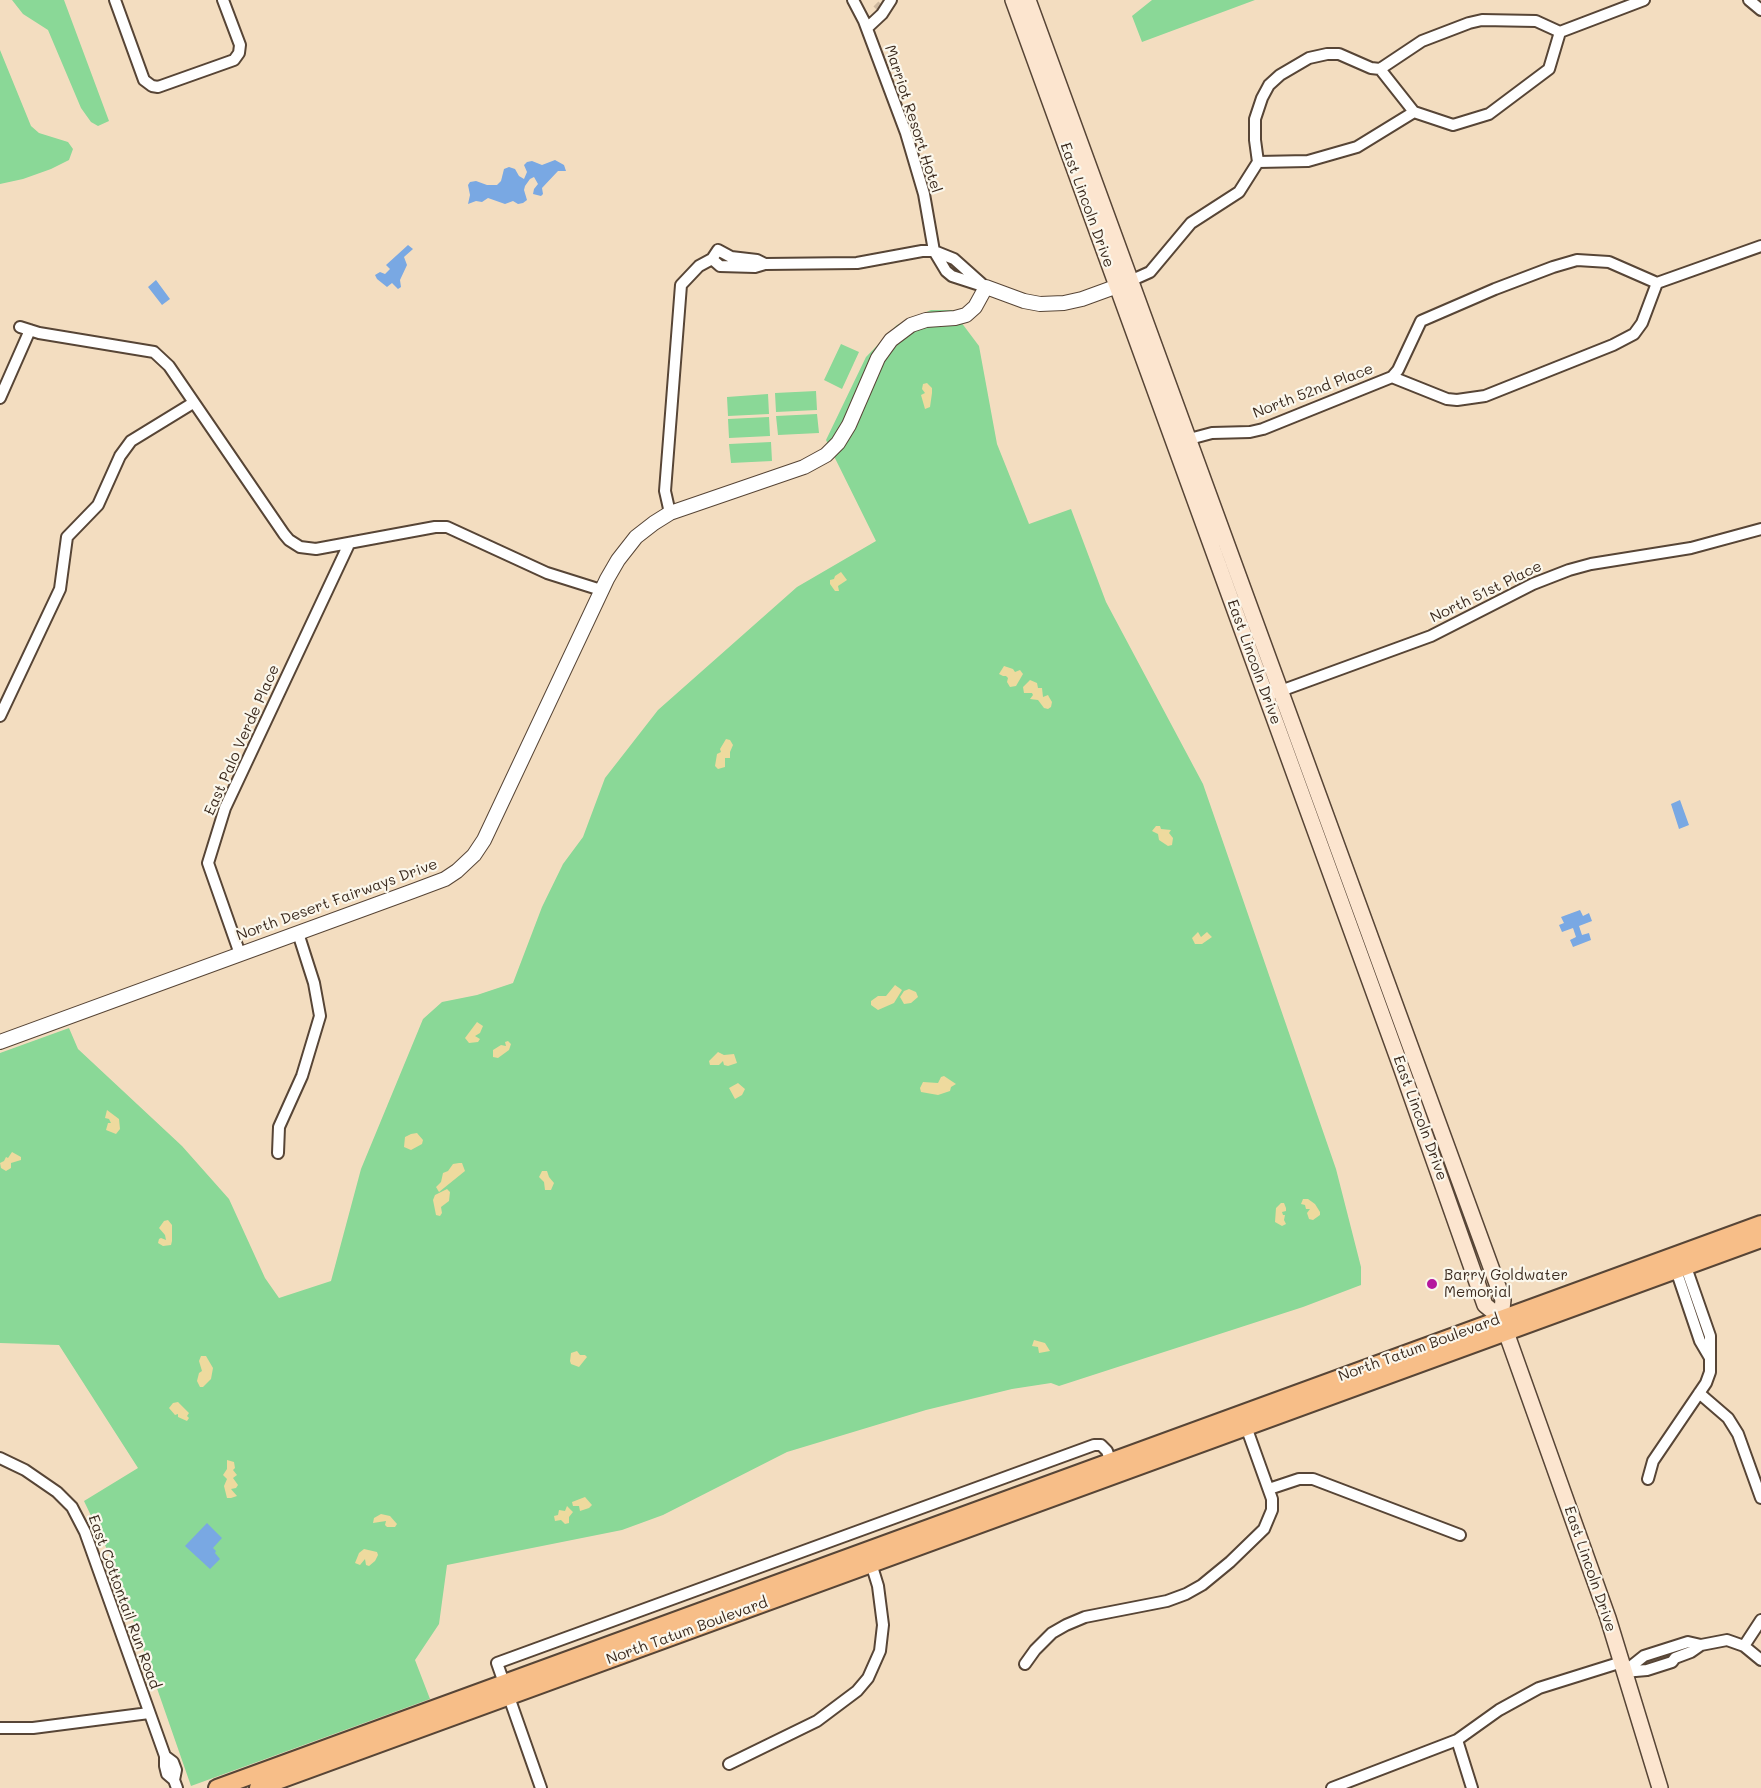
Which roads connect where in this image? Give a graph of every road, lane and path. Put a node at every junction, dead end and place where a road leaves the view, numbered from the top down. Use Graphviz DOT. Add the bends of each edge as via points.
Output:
graph roads {
  1 [pos="115,0"];
  2 [pos="223,0"];
  3 [pos="853,0"];
  4 [pos="1013,0"];
  5 [pos="1028,0"];
  6 [pos="1644,0"];
  7 [pos="1749,0"];
  8 [pos="884,4"];
  9 [pos="1761,10"];
  10 [pos="866,25"];
  11 [pos="1560,32"];
  12 [pos="1380,69"];
  13 [pos="1414,112"];
  14 [pos="1063,118"];
  15 [pos="1258,162"];
  16 [pos="1761,246"];
  17 [pos="934,251"];
  18 [pos="1657,283"];
  19 [pos="1124,284"];
  20 [pos="986,287"];
  21 [pos="1392,377"];
  22 [pos="0,398"];
  23 [pos="192,403"];
  24 [pos="1181,442"];
  25 [pos="670,513"];
  26 [pos="1761,529"];
  27 [pos="349,544"];
  28 [pos="601,590"];
  29 [pos="1273,694"];
  30 [pos="0,716"];
  31 [pos="298,933"];
  32 [pos="240,954"];
  33 [pos="0,1042"];
  34 [pos="278,1153"];
  35 [pos="1761,1224"];
  36 [pos="1761,1239"];
  37 [pos="1678,1264"];
  38 [pos="1503,1325"];
  39 [pos="1699,1393"];
  40 [pos="1244,1420"];
  41 [pos="0,1458"];
  42 [pos="1113,1467"];
  43 [pos="1648,1479"];
  44 [pos="1269,1489"];
  45 [pos="1761,1498"];
  46 [pos="1460,1535"];
  47 [pos="869,1557"];
  48 [pos="1761,1620"];
  49 [pos="1744,1646"];
  50 [pos="1761,1660"];
  51 [pos="1025,1664"];
  52 [pos="1623,1667"];
  53 [pos="506,1690"];
  54 [pos="149,1713"];
  55 [pos="0,1728"];
  56 [pos="1457,1740"];
  57 [pos="729,1764"];
  58 [pos="284,1777"];
  59 [pos="176,1784"];
  60 [pos="217,1788"];
  61 [pos="258,1788"];
  62 [pos="541,1788"];
  63 [pos="1332,1788"];
  64 [pos="1472,1788"];
  65 [pos="1660,1788"];
  1 -- 2 [label="street" via="144,80 158,87 234,60 240,45"];
  3 -- 10 [label="street, Marriot Resort Hotel"];
  4 -- 14 [label="main road, East Lincoln Drive"];
  5 -- 14 [label="main road, East Lincoln Drive"];
  6 -- 11 [label="street"];
  7 -- 9 [label="street"];
  8 -- 10 [label="street"];
  8 -- 10 [label="street" via="882,14"];
  10 -- 17 [label="street, Marriot Resort Hotel" via="906,133 924,194"];
  11 -- 12 [label="street" via="1536,21 1482,20 1422,41"];
  11 -- 13 [label="street" via="1549,69 1489,114 1453,125"];
  12 -- 13 [label="street"];
  12 -- 15 [label="street" via="1339,54 1327,54 1309,58 1280,75 1269,85 1255,119"];
  13 -- 15 [label="street" via="1356,147 1308,161"];
  14 -- 19 [label="main road, East Lincoln Drive"];
  15 -- 19 [label="street" via="1239,192 1197,218 1150,272"];
  16 -- 18 [label="street"];
  17 -- 20 [label="street" via="954,259"];
  17 -- 25 [label="street" via="857,262 755,267 720,266 715,254 699,266 681,285 665,491"];
  18 -- 21 [label="street" via="1634,334 1495,392 1457,400"];
  18 -- 21 [label="street" via="1602,261 1577,260 1553,267 1421,321"];
  19 -- 20 [label="street" via="1082,299 1040,304"];
  19 -- 24 [label="main road, East Lincoln Drive"];
  20 -- 25 [label="street, North Desert Fairways Drive" via="966,315 926,320 891,340 870,372 845,433 826,455"];
  21 -- 24 [label="street, North 52nd Place" via="1263,429 1212,433"];
  22 -- 23 [label="street" via="25,328 154,352 169,366"];
  23 -- 27 [label="street" via="289,540 300,547 316,549"];
  23 -- 30 [label="street" via="131,441 98,505 67,537 60,589"];
  24 -- 29 [label="main road, East Lincoln Drive"];
  25 -- 28 [label="street, North Desert Fairways Drive" via="626,549"];
  26 -- 29 [label="street, North 51st Place" via="1691,548 1569,570 1431,636"];
  27 -- 28 [label="street" via="447,527 548,573"];
  27 -- 32 [label="street, East Palo Verde Place" via="225,808 208,862"];
  28 -- 31 [label="street, North Desert Fairways Drive" via="484,840 467,864 445,879"];
  29 -- 38 [label="main road, East Lincoln Drive" via="1485,1305"];
  31 -- 32 [label="street, North Desert Fairways Drive"];
  31 -- 34 [label="street" via="320,1016 302,1076 279,1127"];
  32 -- 33 [label="street, North Desert Fairways Drive"];
  35 -- 37 [label="main road, North Tatum Boulevard"];
  36 -- 37 [label="main road, North Tatum Boulevard"];
  37 -- 38 [label="main road, North Tatum Boulevard"];
  37 -- 39 [label="street" via="1700,1341 1710,1359 1710,1372"];
  38 -- 40 [label="main road, North Tatum Boulevard"];
  38 -- 52 [label="main road, East Lincoln Drive" via="1593,1572"];
  39 -- 43 [label="street" via="1653,1461"];
  39 -- 45 [label="street" via="1717,1407 1738,1434"];
  40 -- 42 [label="main road, North Tatum Boulevard"];
  40 -- 44 [label="street"];
  41 -- 54 [label="street, East Cottontail Run Road" via="25,1470 72,1507 85,1532"];
  42 -- 47 [label="main road, North Tatum Boulevard"];
  42 -- 53 [label="street" via="1107,1451 1094,1445 663,1600 496,1663"];
  44 -- 46 [label="street" via="1299,1479 1313,1479"];
  44 -- 51 [label="street" via="1272,1510 1264,1529 1202,1585 1167,1601 1084,1617 1066,1625 1052,1633"];
  47 -- 53 [label="main road, North Tatum Boulevard"];
  47 -- 57 [label="street" via="883,1625 880,1651 868,1677 857,1691 817,1721"];
  48 -- 49 [label="street"];
  49 -- 50 [label="street"];
  49 -- 52 [label="street" via="1726,1640 1701,1645 1688,1642 1674,1653 1672,1662 1647,1670"];
  52 -- 56 [label="street" via="1539,1688"];
  52 -- 65 [label="main road, East Lincoln Drive"];
  53 -- 58 [label="main road, North Tatum Boulevard"];
  53 -- 62 [label="street"];
  54 -- 55 [label="street" via="33,1728"];
  54 -- 59 [label="street, East Cottontail Run Road" via="165,1756 167,1774"];
  56 -- 63 [label="street"];
  56 -- 64 [label="street"];
  58 -- 60 [label="main road, North Tatum Boulevard"];
  58 -- 61 [label="main road, North Tatum Boulevard"];
}
